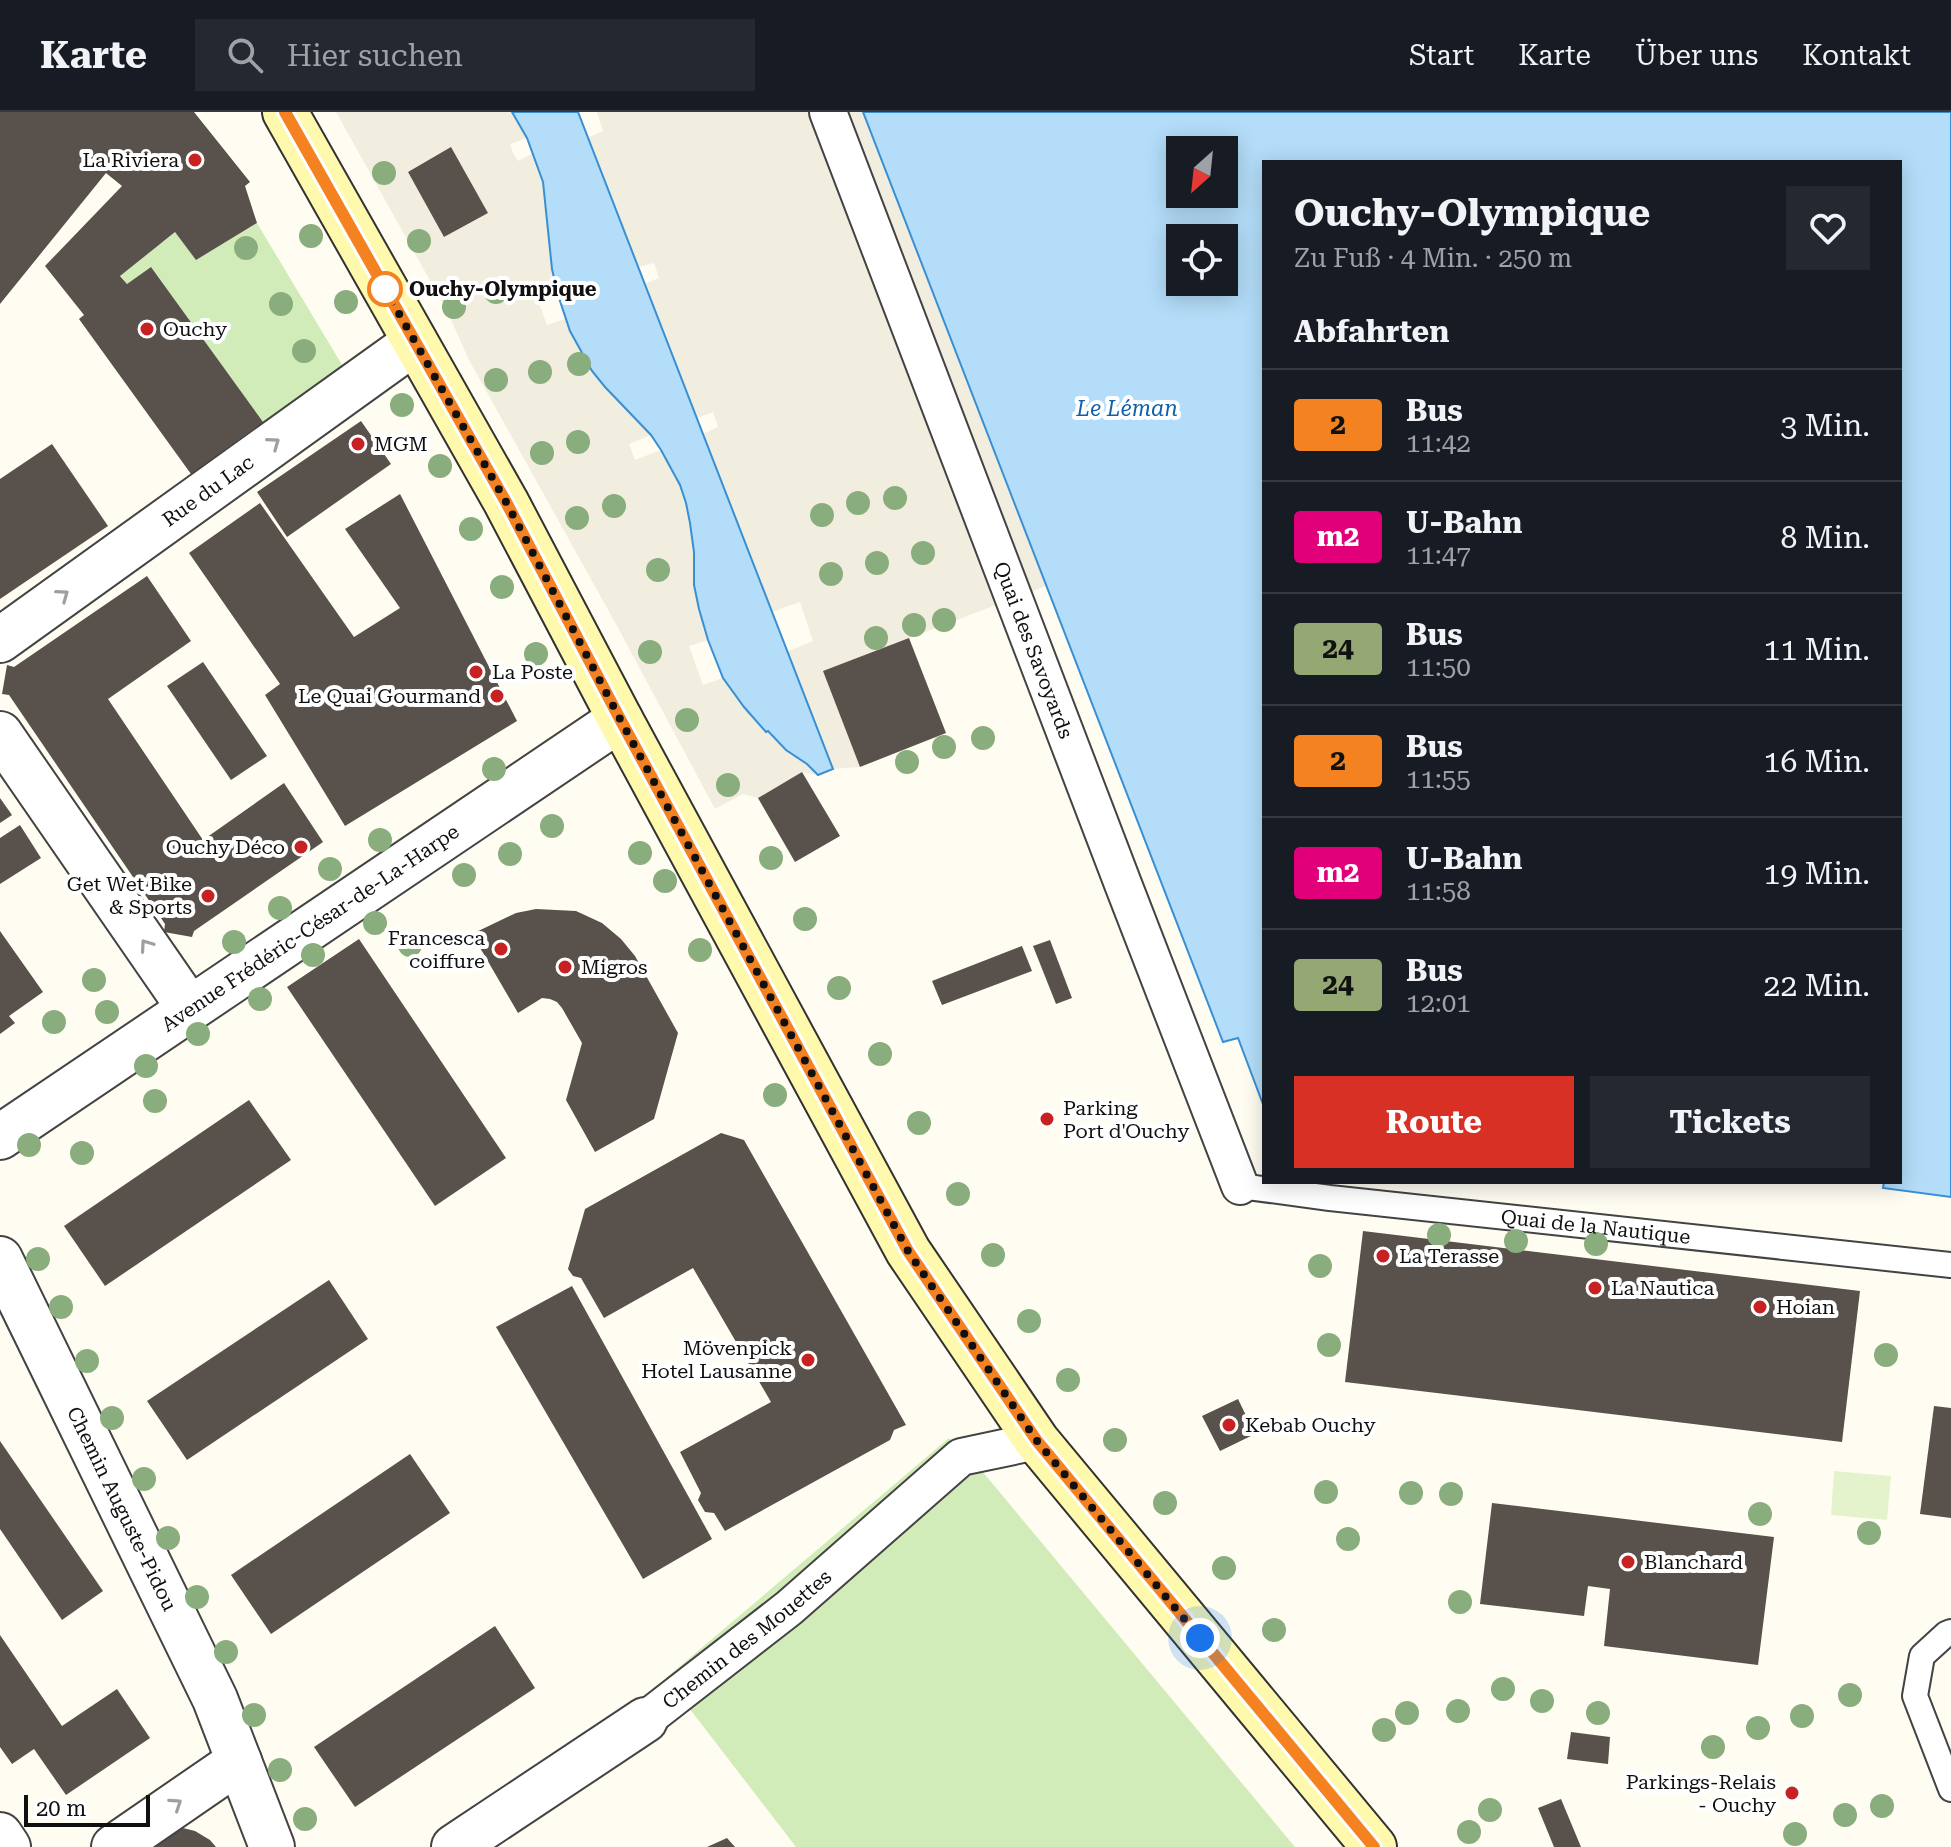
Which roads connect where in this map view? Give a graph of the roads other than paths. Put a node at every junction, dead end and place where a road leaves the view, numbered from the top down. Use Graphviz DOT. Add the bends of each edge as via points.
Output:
graph roads {
  1 [pos="285,112"];
  2 [pos="828,112"];
  3 [pos="415,342"];
  4 [pos="0,640"];
  5 [pos="620,719"];
  6 [pos="0,734"];
  7 [pos="190,1009"];
  8 [pos="0,1137"];
  9 [pos="1240,1186"];
  10 [pos="0,1259"];
  11 [pos="1951,1265"];
  12 [pos="1037,1441"];
  13 [pos="1951,1632"];
  14 [pos="645,1720"];
  15 [pos="239,1761"];
  16 [pos="1951,1789"];
  17 [pos="0,1835"];
  18 [pos="8,1847"];
  19 [pos="114,1847"];
  20 [pos="272,1847"];
  21 [pos="454,1847"];
  22 [pos="1374,1847"];
  1 -- 3 [label="main road"];
  2 -- 9 [label="street, Quai des Savoyards"];
  4 -- 3 [label="street, Rue du Lac, one-way"];
  3 -- 5 [label="main road"];
  5 -- 7 [label="street, Avenue Frédéric-César-de-La-Harpe"];
  5 -- 12 [label="main road" via="908,1251"];
  7 -- 6 [label="street, one-way"];
  7 -- 8 [label="street, Avenue Frédéric-César-de-La-Harpe"];
  9 -- 11 [label="lane, Quai de la Nautique"];
  10 -- 15 [label="street, Chemin Auguste-Pidou" via="215,1699"];
  12 -- 14 [label="street, Chemin des Mouettes" via="961,1457 789,1608"];
  12 -- 22 [label="main road"];
  13 -- 16 [label="lane" via="1922,1656 1915,1696"];
  14 -- 21 [label="street, Chemin des Mouettes"];
  19 -- 15 [label="street, one-way"];
  15 -- 20 [label="street, Chemin Auguste-Pidou"];
  17 -- 18 [label="street"];
}
